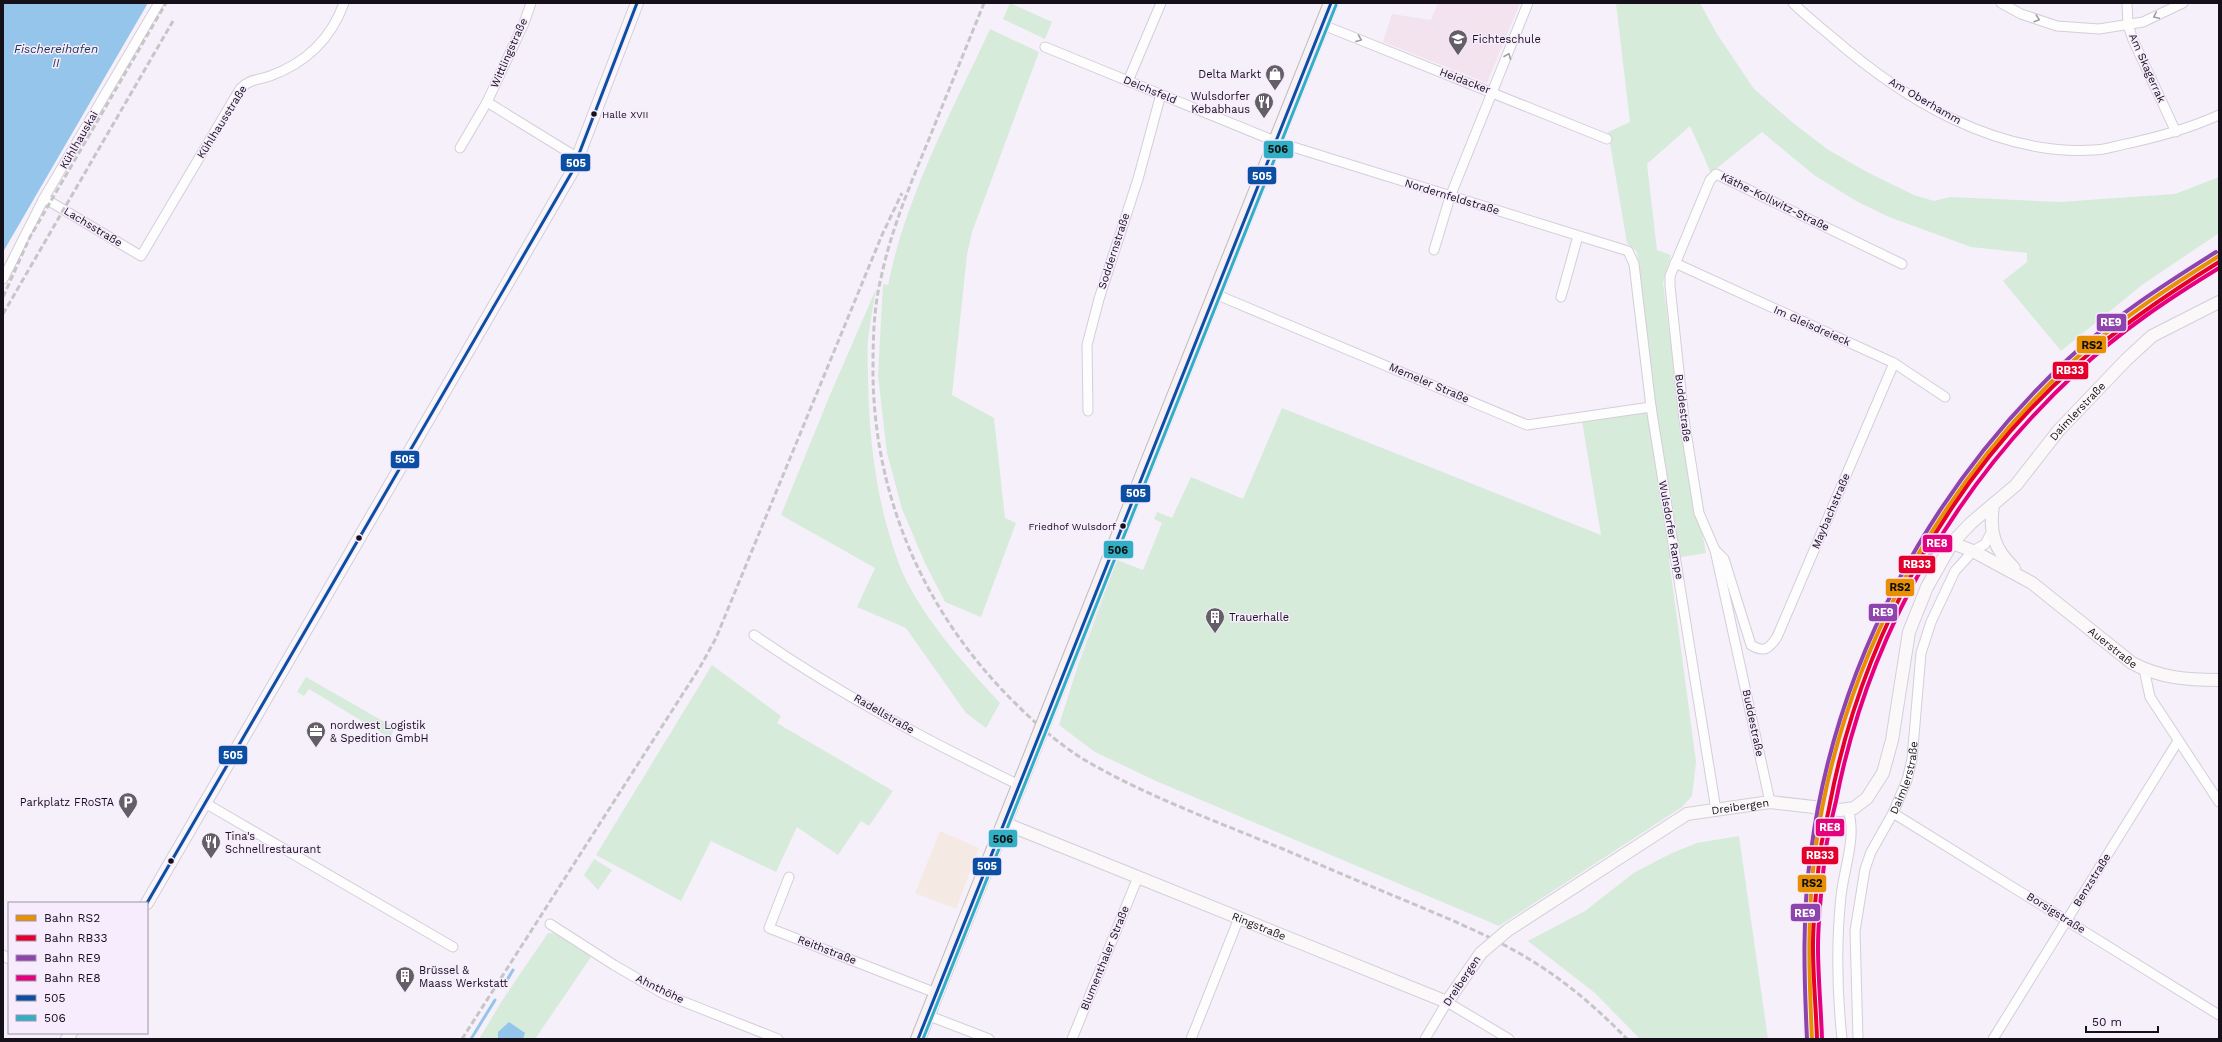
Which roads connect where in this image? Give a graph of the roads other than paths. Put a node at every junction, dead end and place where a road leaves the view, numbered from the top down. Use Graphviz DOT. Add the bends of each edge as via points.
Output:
graph roads {
  1 [pos="159,3"];
  2 [pos="344,3"];
  3 [pos="531,3"];
  4 [pos="637,3"];
  5 [pos="1161,3"];
  6 [pos="1331,3"];
  7 [pos="1528,3"];
  8 [pos="1793,3"];
  9 [pos="2001,3"];
  10 [pos="2127,3"];
  11 [pos="2183,3"];
  12 [pos="1323,25"];
  13 [pos="2128,25"];
  14 [pos="1045,46"];
  15 [pos="1128,81"];
  16 [pos="1493,92"];
  17 [pos="1161,94"];
  18 [pos="487,102"];
  19 [pos="2219,115"];
  20 [pos="2176,132"];
  21 [pos="1607,139"];
  22 [pos="1277,142"];
  23 [pos="460,148"];
  24 [pos="578,158"];
  25 [pos="1450,197"];
  26 [pos="44,198"];
  27 [pos="1578,236"];
  28 [pos="1434,250"];
  29 [pos="1628,251"];
  30 [pos="141,256"];
  31 [pos="1675,264"];
  32 [pos="1902,264"];
  33 [pos="3,279"];
  34 [pos="1215,294"];
  35 [pos="1561,297"];
  36 [pos="2219,302"];
  37 [pos="1894,363"];
  38 [pos="1945,397"];
  39 [pos="1651,407"];
  40 [pos="1088,411"];
  41 [pos="1993,505"];
  42 [pos="1992,531"];
  43 [pos="1952,543"];
  44 [pos="1714,550"];
  45 [pos="1973,551"];
  46 [pos="2032,583"];
  47 [pos="754,635"];
  48 [pos="1759,650"];
  49 [pos="2144,669"];
  50 [pos="2219,680"];
  51 [pos="2178,741"];
  52 [pos="1019,785"];
  53 [pos="1770,802"];
  54 [pos="2219,802"];
  55 [pos="205,803"];
  56 [pos="1848,809"];
  57 [pos="1716,810"];
  58 [pos="1893,813"];
  59 [pos="1004,823"];
  60 [pos="789,877"];
  61 [pos="1138,877"];
  62 [pos="147,902"];
  63 [pos="1239,918"];
  64 [pos="2067,920"];
  65 [pos="550,924"];
  66 [pos="452,947"];
  67 [pos="936,993"];
  68 [pos="1447,1002"];
  69 [pos="928,1015"];
  70 [pos="2219,1015"];
  71 [pos="778,1039"];
  72 [pos="918,1039"];
  73 [pos="989,1039"];
  74 [pos="1072,1039"];
  75 [pos="1191,1039"];
  76 [pos="1425,1039"];
  77 [pos="1509,1039"];
  78 [pos="1842,1039"];
  79 [pos="1858,1039"];
  80 [pos="1993,1039"];
  1 -- 26 [label="street, Kühlhauskai"];
  2 -- 30 [label="street, Kühlhausstraße" via="334,27 311,53 286,70 245,83 240,89"];
  3 -- 18 [label="street, Wittlingstraße"];
  4 -- 24 [label="street"];
  5 -- 15 [label="street"];
  6 -- 12 [label="main road"];
  16 -- 7 [label="street, one-way"];
  8 -- 20 [label="street, Am Oberhamm" via="1848,52 1905,92 1956,120 1992,135 2063,150 2096,150"];
  9 -- 13 [label="street, one-way" via="2021,14 2057,26 2099,29"];
  10 -- 13 [label="street, Am Skagerrak"];
  11 -- 13 [label="street, one-way" via="2143,22"];
  12 -- 16 [label="street, Heidacker, one-way"];
  12 -- 22 [label="main road"];
  13 -- 20 [label="street, Am Skagerrak"];
  14 -- 15 [label="street, Deichsfeld"];
  15 -- 17 [label="street, Deichsfeld"];
  16 -- 21 [label="street, Heidacker"];
  16 -- 25 [label="street"];
  17 -- 22 [label="street, Deichsfeld"];
  17 -- 40 [label="street, Soddernstraße" via="1087,345"];
  18 -- 23 [label="street, Wittlingstraße"];
  18 -- 24 [label="street, Wittlingstraße"];
  19 -- 20 [label="street, Am Oberhamm"];
  22 -- 25 [label="street, Nordernfeldstraße"];
  22 -- 34 [label="main road"];
  24 -- 55 [label="street" via="561,192"];
  25 -- 27 [label="street, Nordernfeldstraße"];
  25 -- 28 [label="street"];
  26 -- 30 [label="street, Lachsstraße"];
  26 -- 33 [label="street, Kühlhauskai"];
  27 -- 29 [label="street, Nordernfeldstraße"];
  27 -- 35 [label="street"];
  29 -- 39 [label="street, Wulsdorfer Rampe" via="1634,264"];
  31 -- 32 [label="street, Käthe-Kollwitz-Straße" via="1710,180 1716,174"];
  31 -- 37 [label="street, Im Gleisdreieck"];
  31 -- 44 [label="street, Buddestraße" via="1670,286 1684,419 1699,513"];
  34 -- 39 [label="street, Memeler Straße" via="1527,425"];
  34 -- 52 [label="main road, bridge"];
  36 -- 41 [label="street, Daimlerstraße" via="2152,336 2059,430 2016,485"];
  37 -- 38 [label="street, Im Gleisdreieck"];
  37 -- 48 [label="street, Maybachstraße" via="1777,637 1771,647"];
  39 -- 57 [label="street, Wulsdorfer Rampe"];
  41 -- 42 [label="street"];
  41 -- 43 [label="street, Daimlerstraße"];
  42 -- 45 [label="street, Daimlerstraße" via="1985,544"];
  42 -- 46 [label="street" via="1997,548 2005,560"];
  43 -- 45 [label="street, Auerstraße"];
  43 -- 56 [label="street, Dreibergen" via="1927,586 1909,632 1892,740 1883,773 1867,798 1854,808"];
  44 -- 48 [label="street, Buddestraße" via="1724,559 1752,645"];
  44 -- 53 [label="street, Buddestraße"];
  45 -- 46 [label="street, Auerstraße"];
  45 -- 58 [label="street, Daimlerstraße" via="1955,570 1931,622 1921,653 1912,759 1907,780"];
  46 -- 49 [label="street, Auerstraße" via="2127,659"];
  47 -- 52 [label="street, Radellstraße" via="890,719"];
  49 -- 50 [label="street" via="2179,679"];
  49 -- 51 [label="street, Auerstraße" via="2150,697"];
  51 -- 54 [label="street, Auerstraße"];
  51 -- 64 [label="street, Benzstraße"];
  52 -- 59 [label="main road"];
  53 -- 56 [label="street, Dreibergen" via="1832,810"];
  53 -- 57 [label="street, Dreibergen"];
  55 -- 62 [label="street"];
  55 -- 66 [label="street"];
  56 -- 78 [label="street" via="1852,821 1852,834 1841,895 1837,973"];
  57 -- 68 [label="street, Dreibergen, bridge" via="1687,814 1508,930 1481,953"];
  58 -- 64 [label="street, Borsigstraße"];
  58 -- 79 [label="street, Daimlerstraße" via="1879,835 1865,868 1855,932"];
  59 -- 61 [label="street, Ringstraße"];
  59 -- 67 [label="main road"];
  60 -- 67 [label="street, Reithstraße" via="769,928"];
  61 -- 63 [label="street, Ringstraße"];
  61 -- 74 [label="street, Blumenthaler Straße"];
  63 -- 68 [label="street, Ringstraße"];
  63 -- 75 [label="street"];
  64 -- 70 [label="street, Borsigstraße"];
  64 -- 80 [label="street, Benzstraße"];
  65 -- 71 [label="street, Ahnthöhe" via="664,994"];
  67 -- 69 [label="main road"];
  68 -- 76 [label="street, Dreibergen"];
  68 -- 77 [label="street, Ringstraße"];
  69 -- 72 [label="main road"];
  69 -- 73 [label="street"];
}
